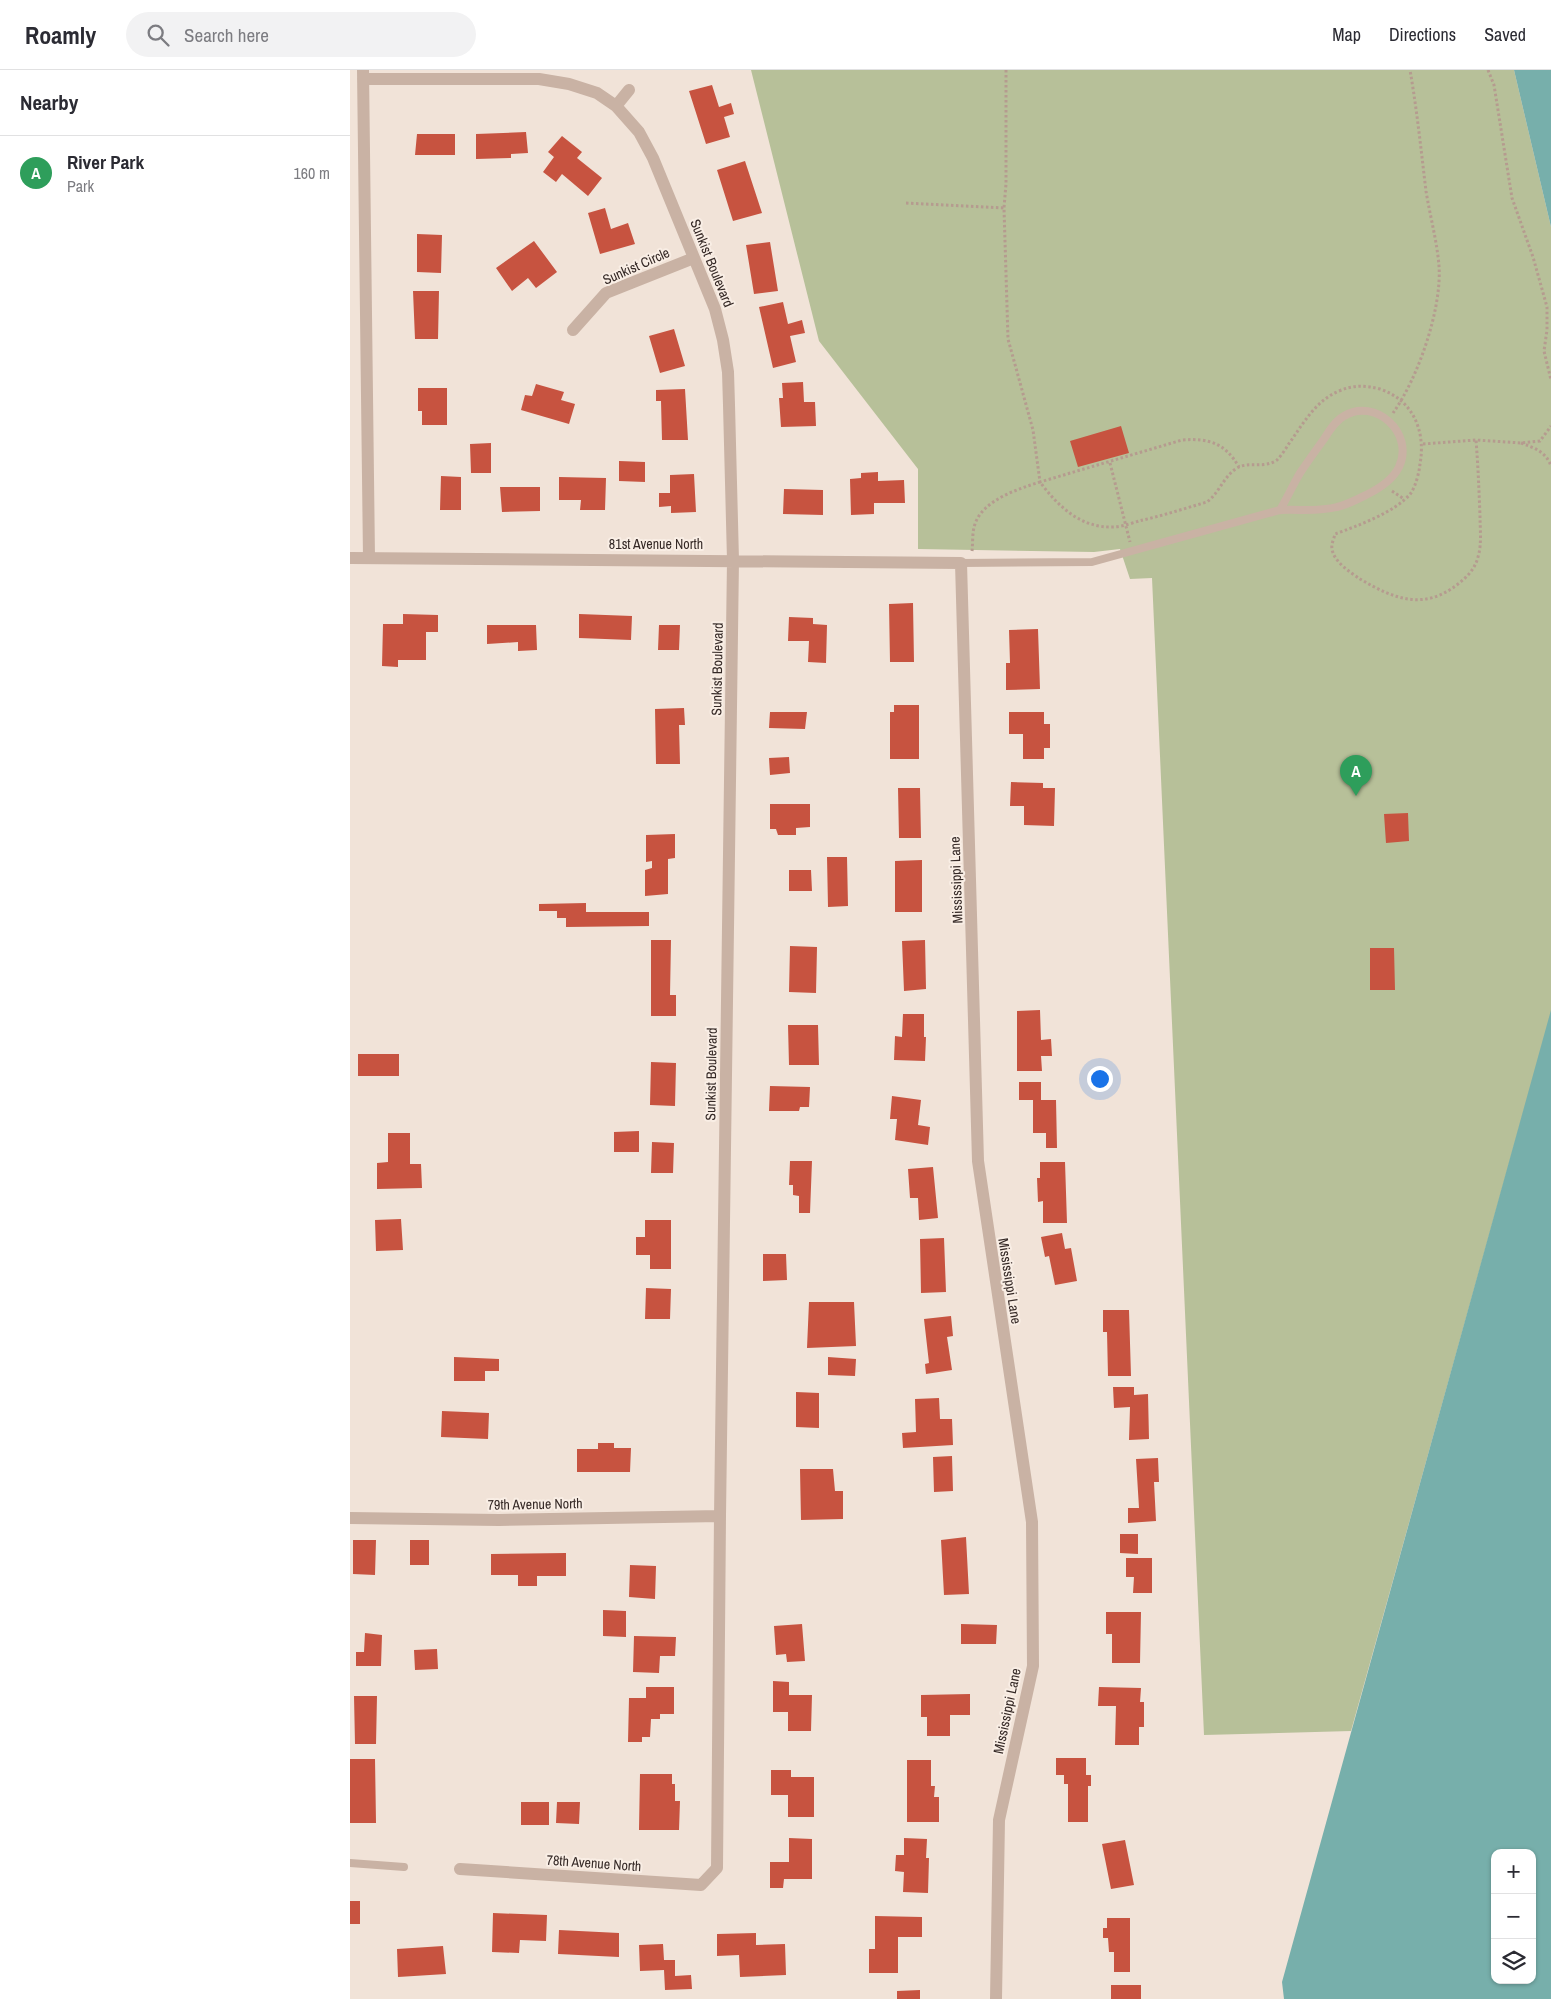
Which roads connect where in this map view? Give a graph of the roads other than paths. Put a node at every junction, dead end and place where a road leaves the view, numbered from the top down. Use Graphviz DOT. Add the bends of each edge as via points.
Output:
graph roads {
  1 [pos="363,75"];
  2 [pos="629,90"];
  3 [pos="616,106"];
  4 [pos="694,258"];
  5 [pos="573,330"];
  6 [pos="1280,510"];
  7 [pos="350,558"];
  8 [pos="369,558"];
  9 [pos="733,560"];
  10 [pos="961,563"];
  11 [pos="720,1516"];
  12 [pos="350,1518"];
  13 [pos="350,1863"];
  14 [pos="404,1867"];
  15 [pos="717,1868"];
  16 [pos="460,1869"];
  17 [pos="996,1999"];
  1 -- 3 [label="street, Sunkist Boulevard" via="539,80 568,84 596,93"];
  1 -- 8 [label="street"];
  2 -- 3 [label="street"];
  3 -- 4 [label="street, Sunkist Boulevard" via="639,132 648,149"];
  4 -- 5 [label="street, Sunkist Circle" via="606,293"];
  4 -- 9 [label="street, Sunkist Boulevard" via="714,309 728,372"];
  6 -- 6 [label="lane" via="1301,508 1320,511 1339,507 1374,491 1391,478 1399,466 1402,449 1397,430 1388,419 1376,413 1362,411 1343,416 1300,473"];
  6 -- 10 [label="lane" via="1092,562"];
  7 -- 8 [label="street, 81st Avenue North"];
  8 -- 9 [label="street, 81st Avenue North"];
  9 -- 10 [label="street, 81st Avenue North"];
  9 -- 11 [label="street, Sunkist Boulevard"];
  10 -- 17 [label="street, Mississippi Lane" via="978,1161 1032,1522 1033,1666 998,1820"];
  11 -- 12 [label="street, 79th Avenue North" via="499,1520"];
  11 -- 15 [label="street, Sunkist Boulevard"];
  13 -- 14 [label="lane"];
  15 -- 16 [label="street, 78th Avenue North" via="701,1886"];
}
